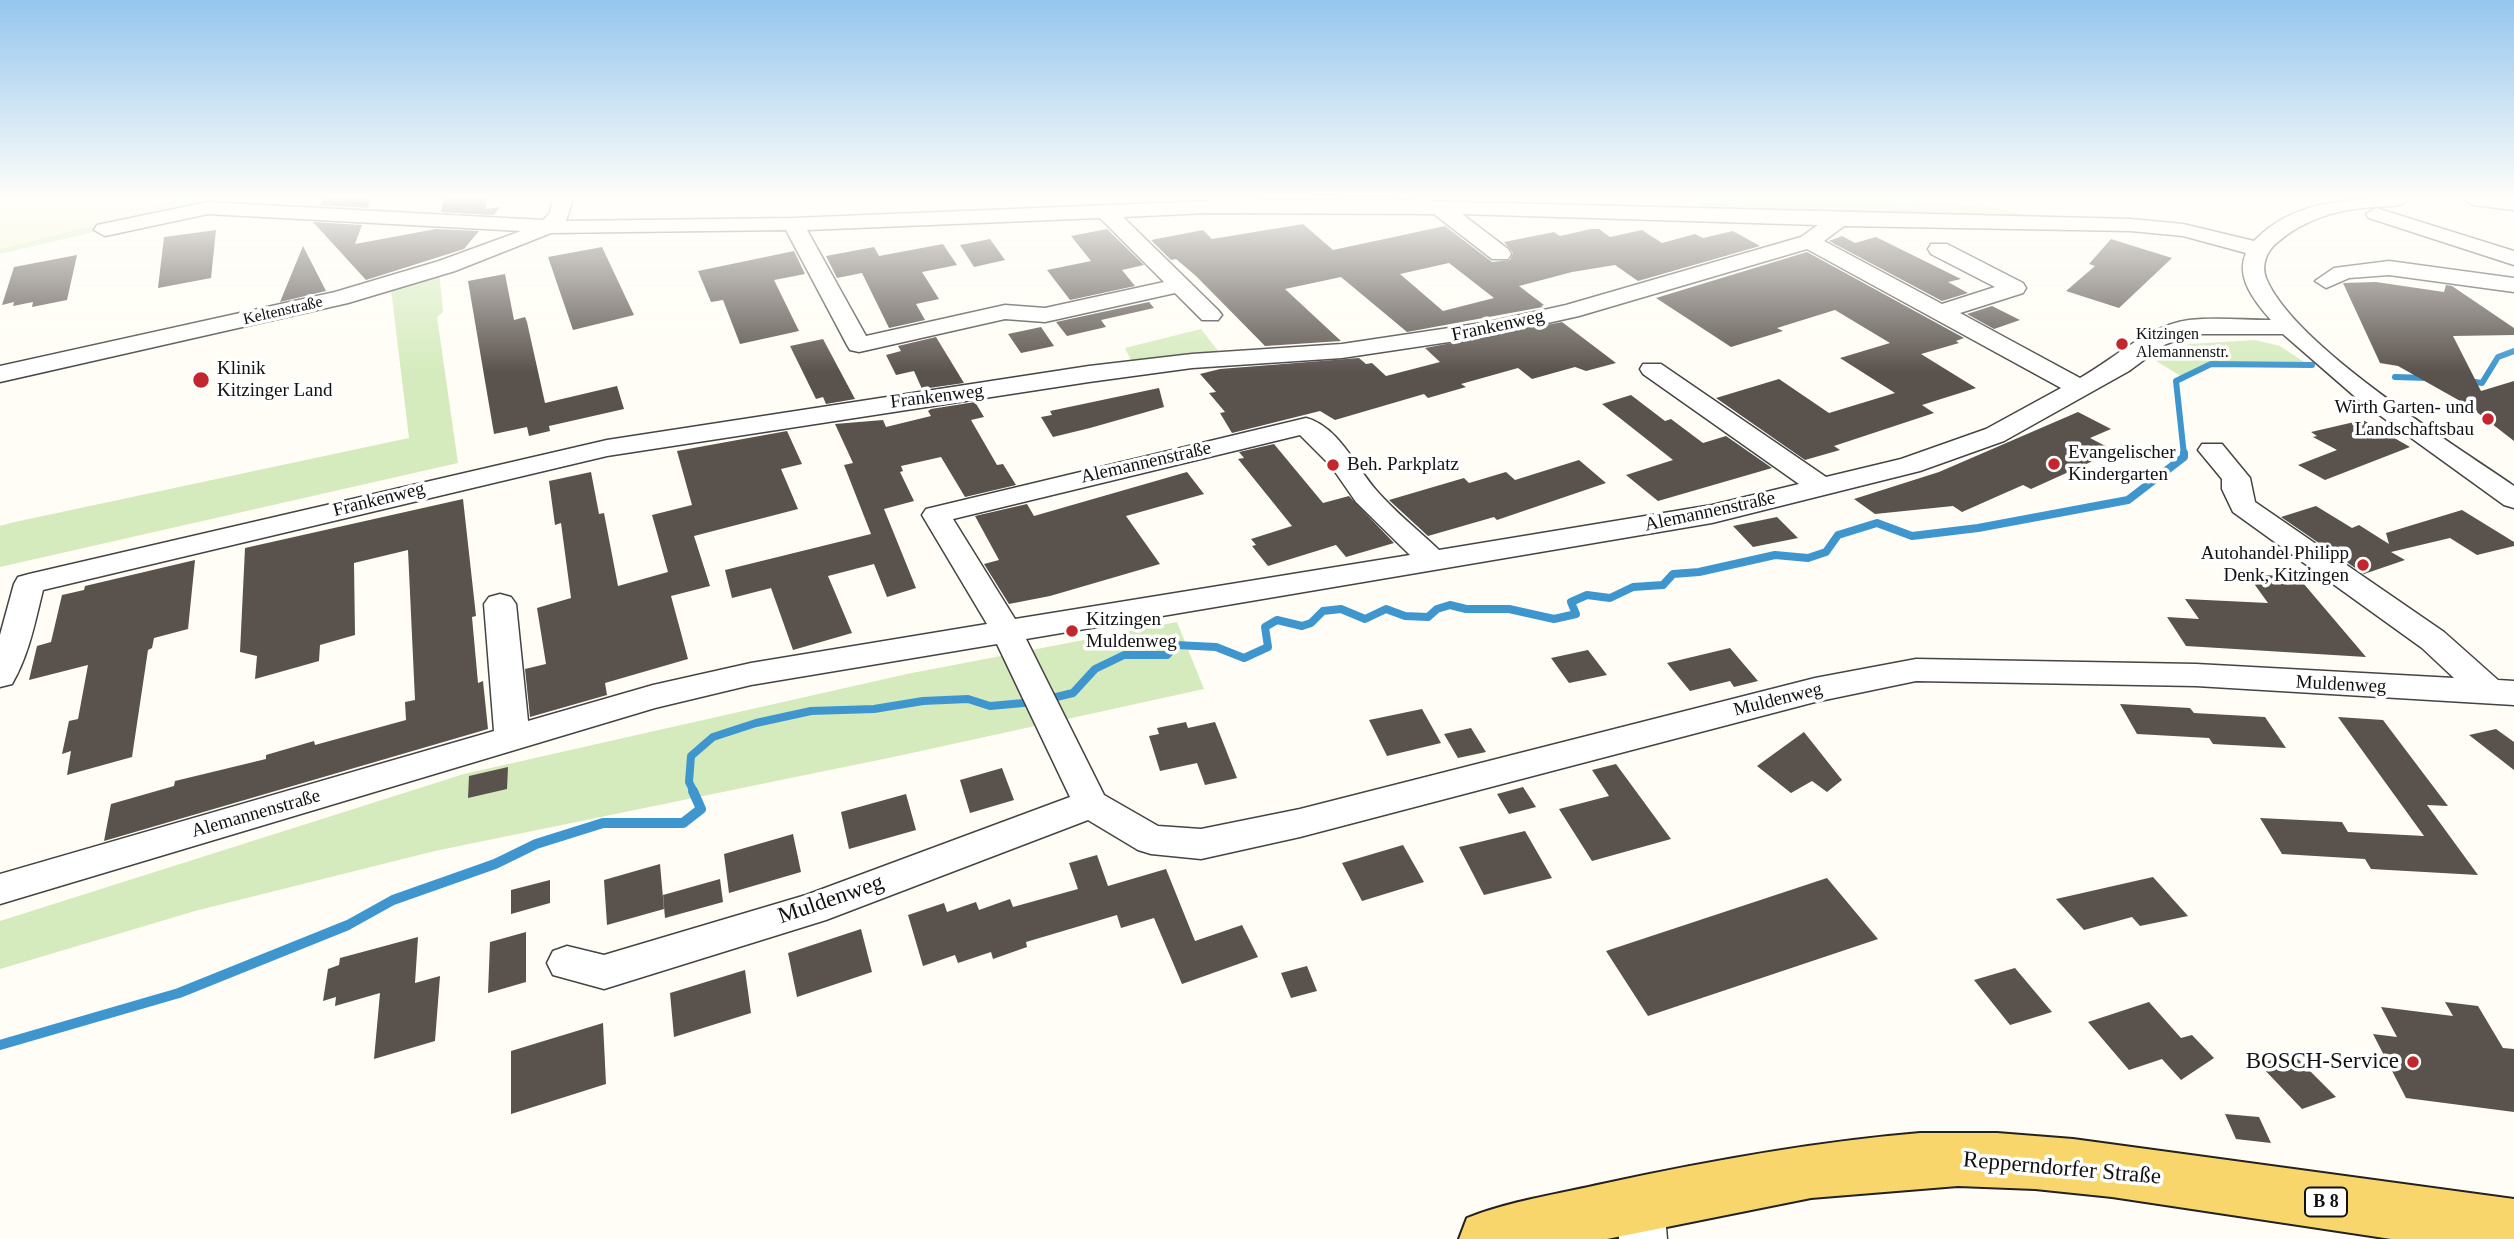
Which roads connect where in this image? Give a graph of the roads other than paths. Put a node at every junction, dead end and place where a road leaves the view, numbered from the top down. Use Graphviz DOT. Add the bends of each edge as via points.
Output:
graph roads {
  1 [pos="464,257"];
  2 [pos="810,257"];
  3 [pos="1153,257"];
  4 [pos="1758,257"];
  5 [pos="1837,257"];
  6 [pos="1954,257"];
  7 [pos="2256,257"];
  8 [pos="2326,281"];
  9 [pos="1182,285"];
  10 [pos="2514,285"];
  11 [pos="1940,312"];
  12 [pos="1210,315"];
  13 [pos="2288,327"];
  14 [pos="1652,369"];
  15 [pos="0,374"];
  16 [pos="2081,389"];
  17 [pos="2212,450"];
  18 [pos="1821,487"];
  19 [pos="2514,499"];
  20 [pos="1433,561"];
  21 [pos="500,604"];
  22 [pos="1006,630"];
  23 [pos="0,676"];
  24 [pos="2502,693"];
  25 [pos="512,739"];
  26 [pos="1091,804"];
  27 [pos="0,889"];
  28 [pos="567,963"];
  29 [pos="1642,1221"];
  30 [pos="2514,1228"];
  31 [pos="1488,1239"];
  1 -- 15 [label="street, Keltenstraße" via="340,298"];
  2 -- 9 [label="street" via="859,345 1005,312 1045,315"];
  3 -- 9 [label="street"];
  4 -- 23 [label="street, Frankenweg" via="1571,311 1478,331 1342,351 1192,360 607,448 29,584"];
  5 -- 11 [label="street"];
  6 -- 11 [label="street" via="2015,288"];
  7 -- 13 [label="street" via="2253,274 2264,298"];
  8 -- 10 [label="street" via="2355,267 2388,267"];
  9 -- 12 [label="street"];
  11 -- 16 [label="street"];
  13 -- 16 [label="street, Alemannenstraße" via="2189,327 2155,340"];
  13 -- 19 [label="street" via="2333,367"];
  14 -- 18 [label="street, Alemannenstraße"];
  16 -- 18 [label="street, Alemannenstraße" via="1995,435 1910,465"];
  17 -- 24 [label="street, Muldenweg" via="2236,478 2243,506"];
  18 -- 20 [label="street, Alemannenstraße" via="1712,514"];
  20 -- 22 [label="street, Alemannenstraße"];
  20 -- 22 [label="street, Alemannenstraße" via="1366,496 1341,460 1306,426 936,515"];
  21 -- 25 [label="street"];
  22 -- 25 [label="street, Alemannenstraße" via="751,674 653,697"];
  22 -- 26 [label="street"];
  24 -- 26 [label="street, Muldenweg" via="2196,676 1916,670 1815,690 1300,823 1201,844 1151,840"];
  25 -- 27 [label="street, Alemannenstraße"];
  26 -- 28 [label="street, Muldenweg" via="799,913 604,972"];
  29 -- 30 [label="main road, Repperndorfer Straße / B 8" via="1816,1170 1921,1160 2012,1160"];
  29 -- 31 [label="main road, Repperndorfer Straße / B 8"];
}
